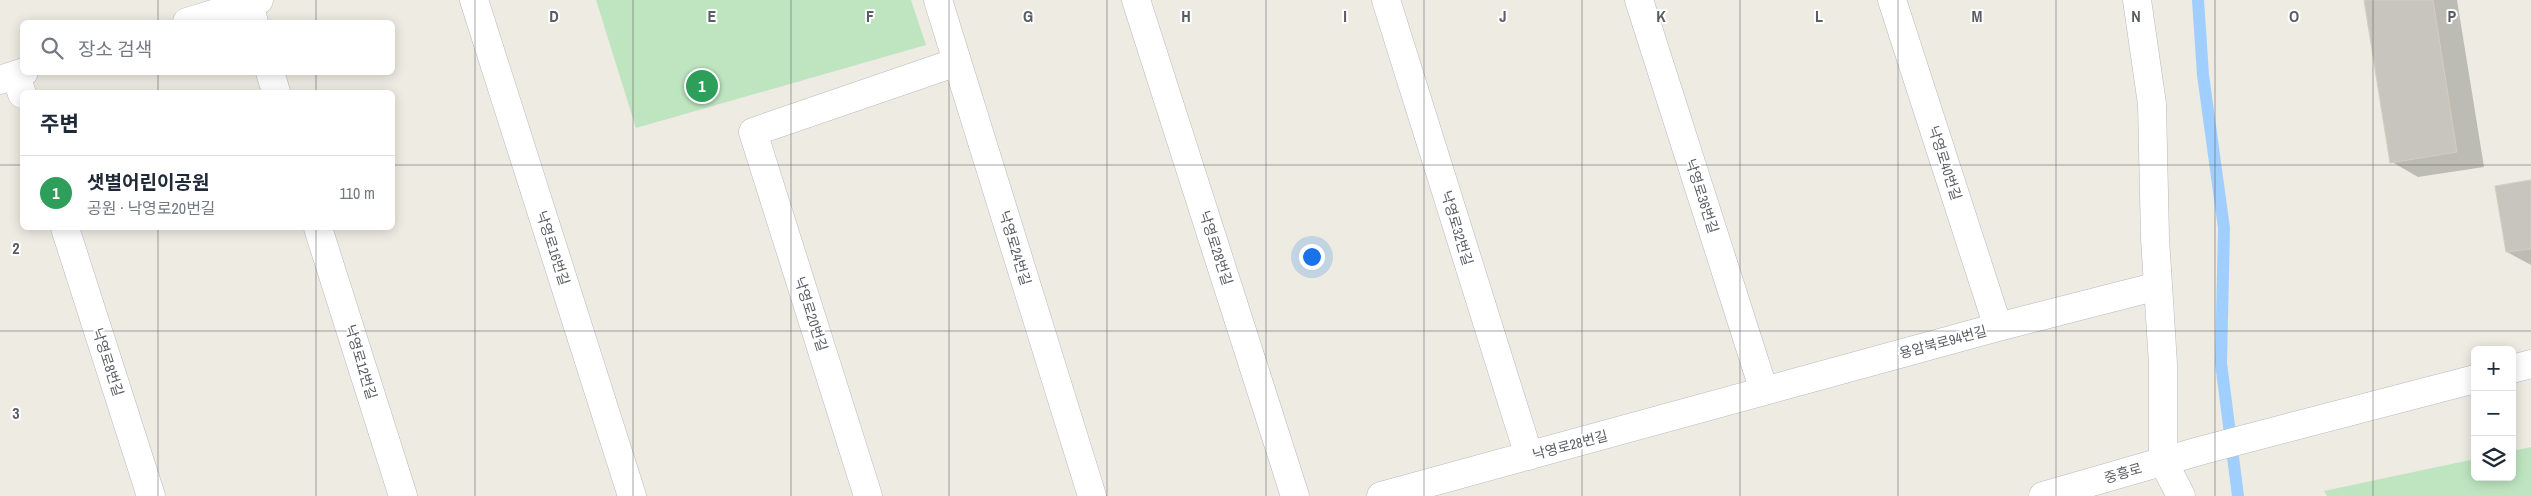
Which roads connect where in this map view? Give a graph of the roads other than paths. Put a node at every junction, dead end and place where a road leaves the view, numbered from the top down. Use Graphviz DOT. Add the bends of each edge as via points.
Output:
graph roads {
  1 [pos="474,0"];
  2 [pos="938,0"];
  3 [pos="1136,0"];
  4 [pos="1386,0"];
  5 [pos="1639,0"];
  6 [pos="1892,0"];
  7 [pos="2136,0"];
  8 [pos="252,6"];
  9 [pos="195,20"];
  10 [pos="957,62"];
  11 [pos="271,75"];
  12 [pos="275,90"];
  13 [pos="66,230"];
  14 [pos="319,230"];
  15 [pos="2158,286"];
  16 [pos="1998,327"];
  17 [pos="2531,364"];
  18 [pos="2516,368"];
  19 [pos="2471,380"];
  20 [pos="1764,391"];
  21 [pos="1729,401"];
  22 [pos="1528,456"];
  23 [pos="2163,461"];
  24 [pos="151,496"];
  25 [pos="402,496"];
  26 [pos="632,496"];
  27 [pos="868,496"];
  28 [pos="1092,496"];
  29 [pos="1295,496"];
  30 [pos="1382,496"];
  31 [pos="2043,496"];
  32 [pos="2182,496"];
  1 -- 26 [label="street, 낙영로16번길"];
  2 -- 10 [label="street, 낙영로24번길"];
  3 -- 29 [label="street, 낙영로28번길"];
  4 -- 22 [label="street, 낙영로32번길"];
  5 -- 20 [label="street, 낙영로36번길"];
  6 -- 16 [label="street, 낙영로40번길"];
  7 -- 15 [label="street" via="2152,104"];
  8 -- 9 [label="street"];
  10 -- 27 [label="street, 낙영로20번길" via="753,132"];
  10 -- 28 [label="street, 낙영로24번길"];
  11 -- 12 [label="street"];
  13 -- 24 [label="street, 낙영로8번길"];
  14 -- 25 [label="street, 낙영로12번길"];
  15 -- 16 [label="street, 용암북로94번길"];
  15 -- 23 [label="street" via="2163,364"];
  16 -- 20 [label="street, 용암북로94번길"];
  17 -- 18 [label="street"];
  19 -- 23 [label="street, 중흥로"];
  20 -- 21 [label="street, 용암북로94번길"];
  21 -- 22 [label="street, 낙영로28번길"];
  22 -- 30 [label="street, 낙영로28번길"];
  23 -- 31 [label="street, 중흥로"];
  23 -- 32 [label="street"];
}
